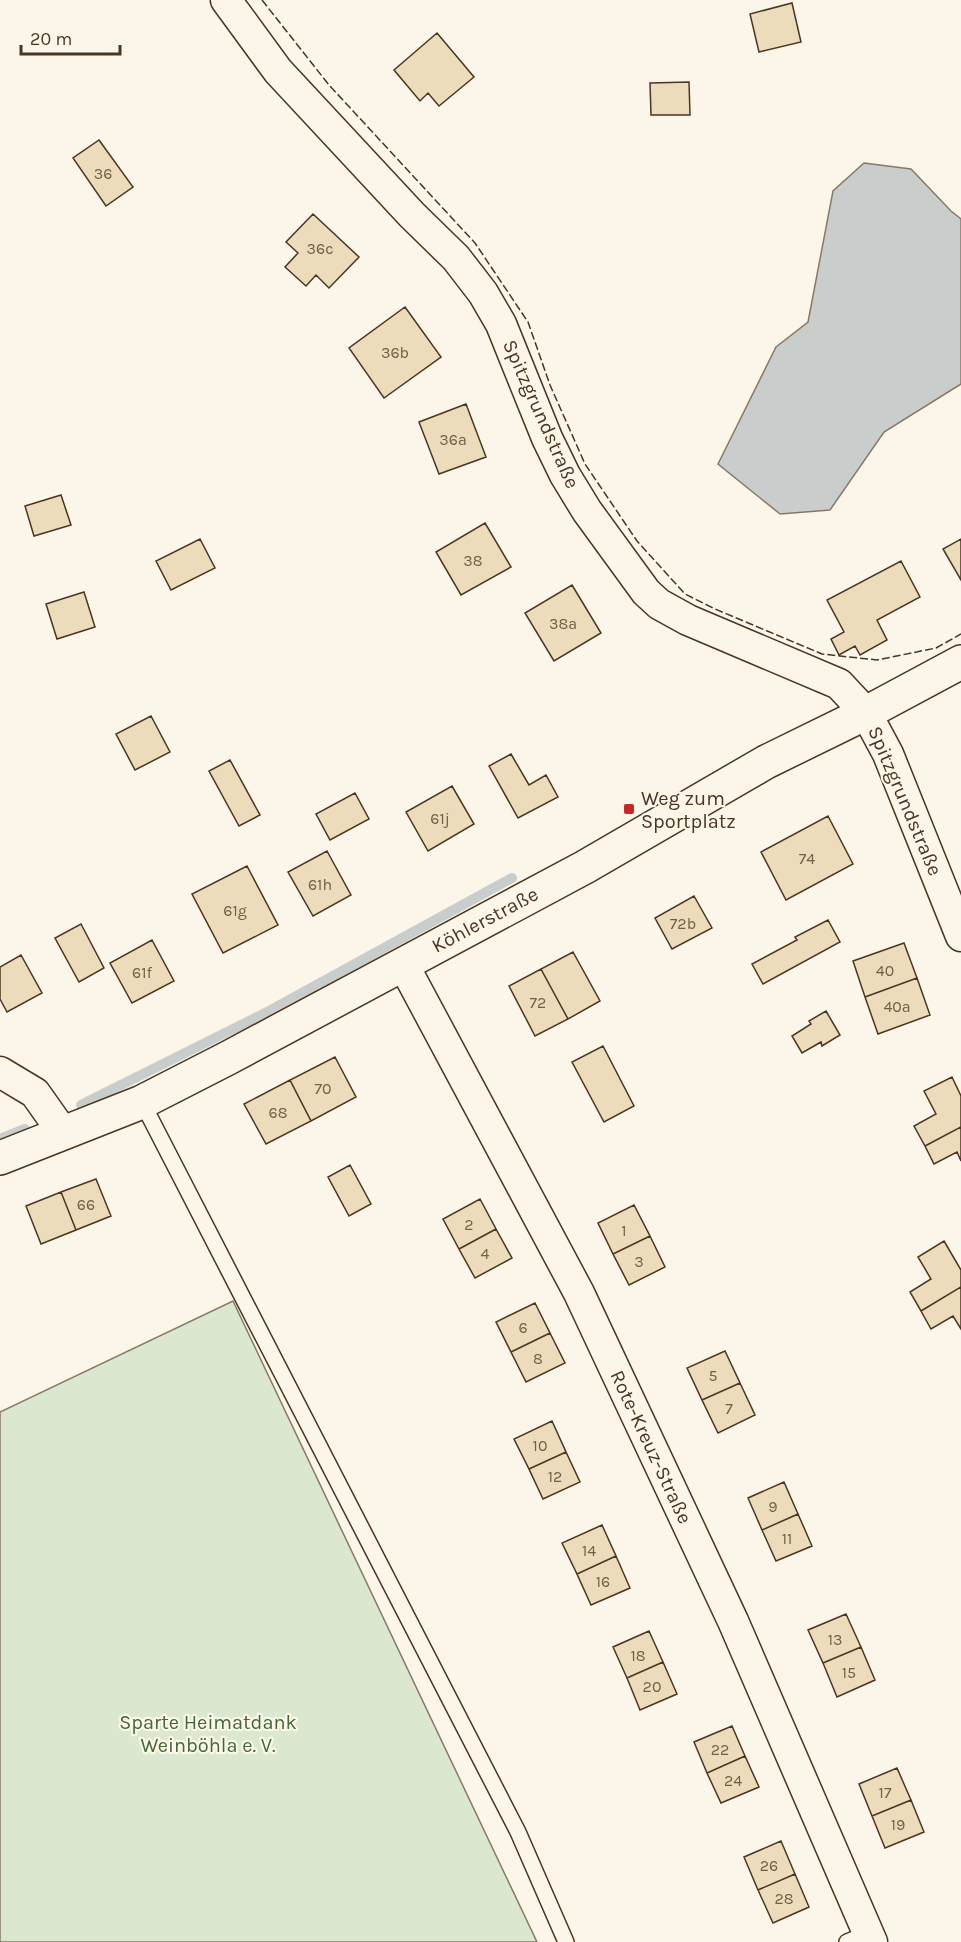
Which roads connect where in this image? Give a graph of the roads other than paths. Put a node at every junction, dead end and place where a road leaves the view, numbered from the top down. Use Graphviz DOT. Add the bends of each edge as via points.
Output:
graph roads {
  1 [pos="226,0"];
  2 [pos="961,662"];
  3 [pos="866,713"];
  4 [pos="961,936"];
  5 [pos="403,964"];
  6 [pos="0,1072"];
  7 [pos="142,1102"];
  8 [pos="64,1134"];
  9 [pos="0,1158"];
  10 [pos="863,1939"];
  11 [pos="566,1942"];
  1 -- 3 [label="street, Spitzgrundstraße" via="278,71 456,258 483,293 501,324 565,475 646,592 688,620 839,684"];
  2 -- 3 [label="street, Köhlerstraße"];
  3 -- 4 [label="street, Spitzgrundstraße" via="888,754"];
  3 -- 5 [label="street, Köhlerstraße" via="766,762 585,867"];
  5 -- 7 [label="street, Köhlerstraße"];
  5 -- 10 [label="street, Rote-Kreuz-Straße" via="579,1293 733,1621"];
  6 -- 8 [label="street" via="34,1094"];
  7 -- 8 [label="street, Köhlerstraße"];
  7 -- 11 [label="lane" via="508,1812"];
  8 -- 9 [label="street, Köhlerstraße"];
}
